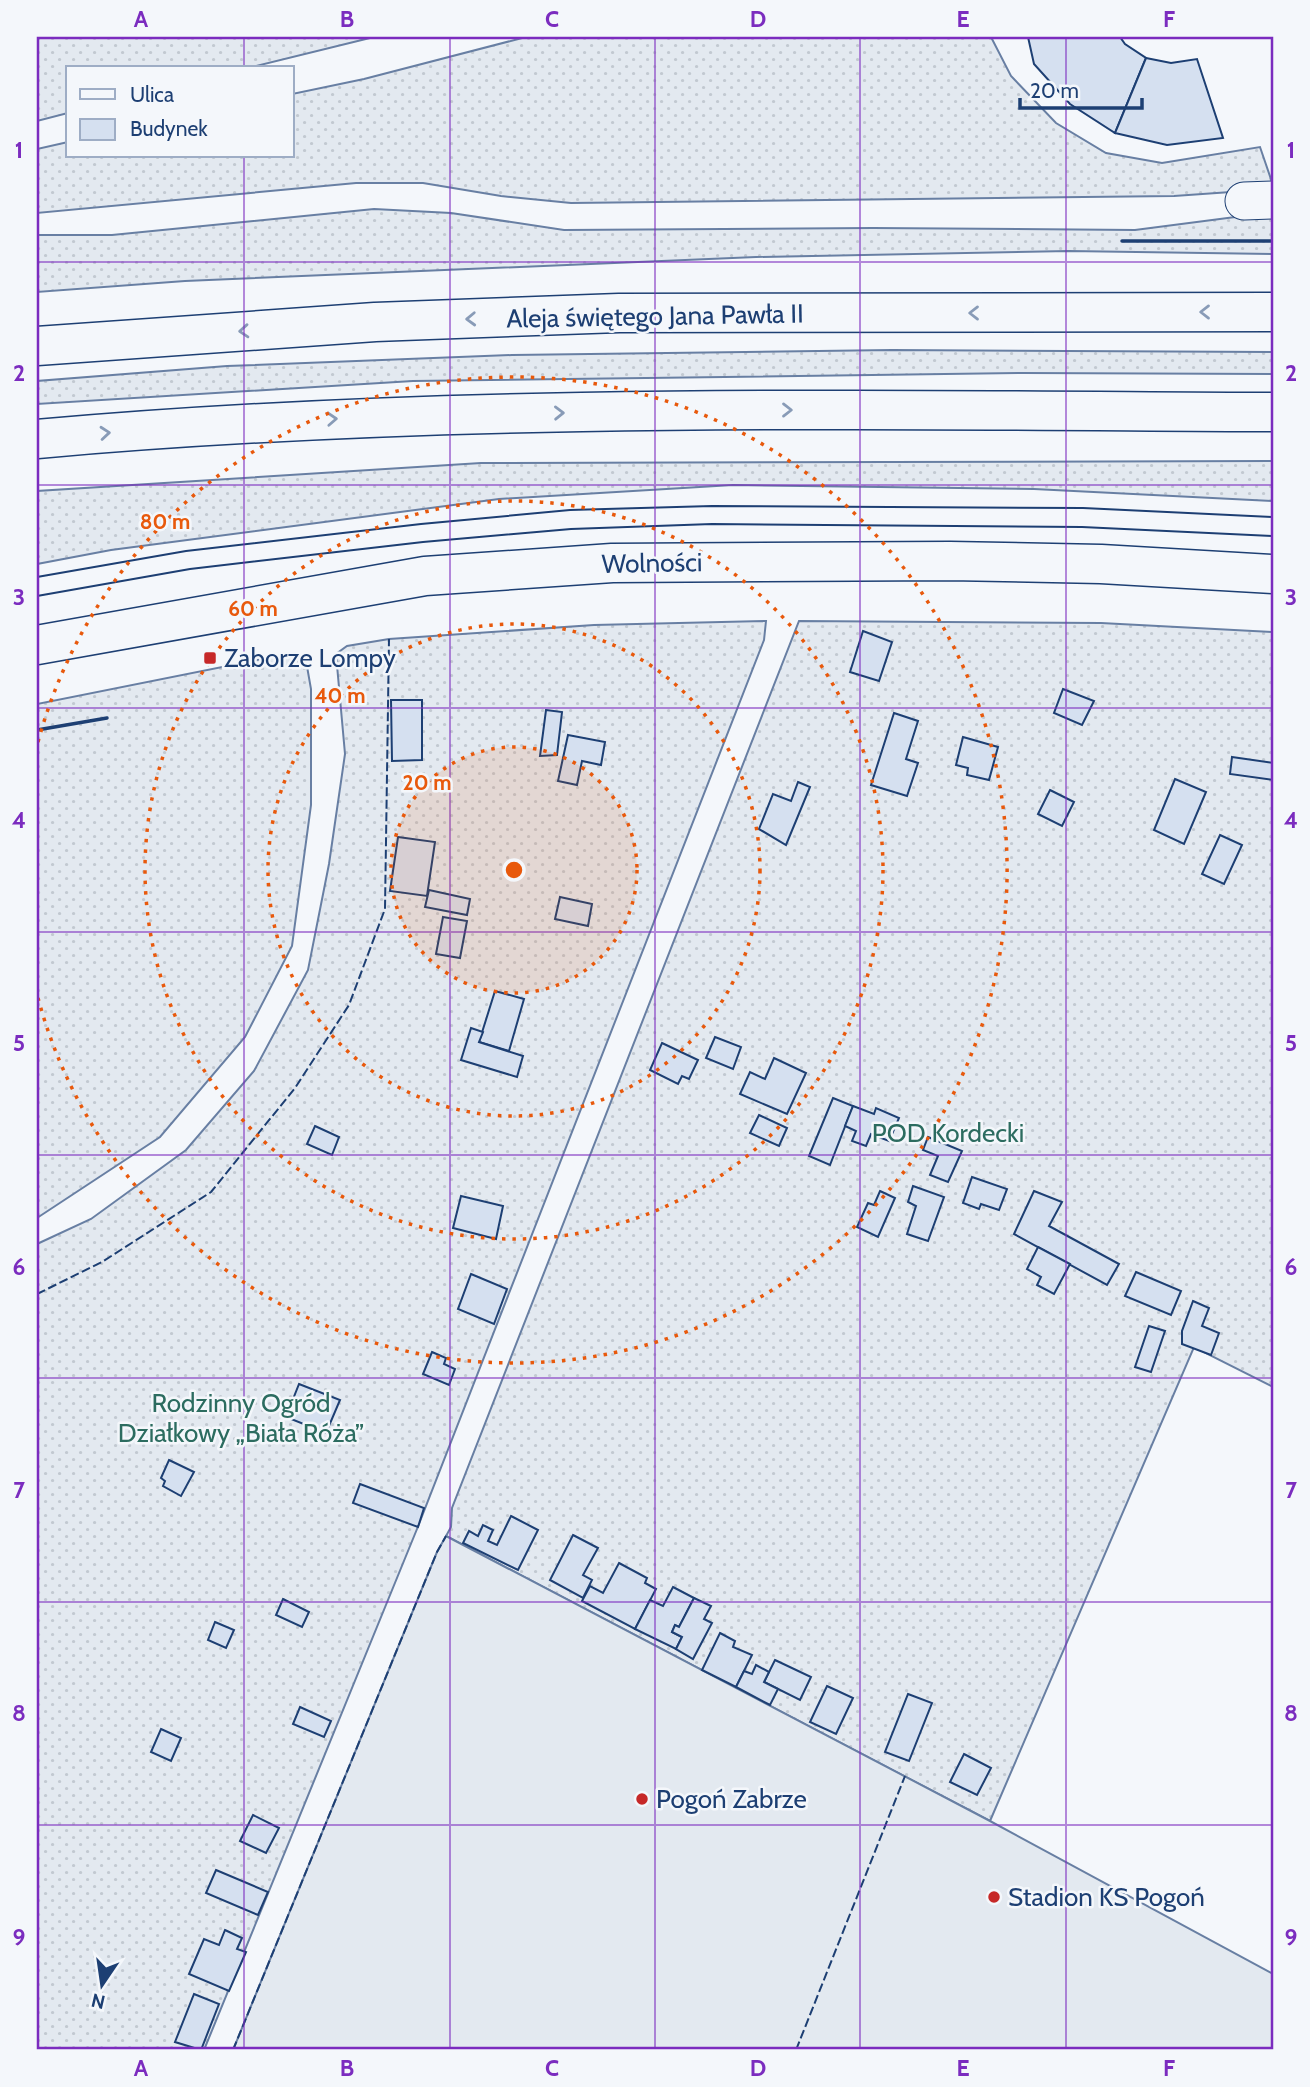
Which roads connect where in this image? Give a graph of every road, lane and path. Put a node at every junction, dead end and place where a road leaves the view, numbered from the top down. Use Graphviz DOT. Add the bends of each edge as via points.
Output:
graph roads {
  1 [pos="1273,312"];
  2 [pos="37,346"];
  3 [pos="1273,412"];
  4 [pos="37,439"];
  5 [pos="1273,574"];
  6 [pos="37,645"];
  1 -- 2 [label="main road, Aleja świętego Jana Pawła II, one-way" via="619,313 375,323"];
  4 -- 3 [label="main road, one-way" via="169,427 395,416 697,410"];
  5 -- 6 [label="main road, Wolności" via="1101,564 612,563 425,576"];
}
